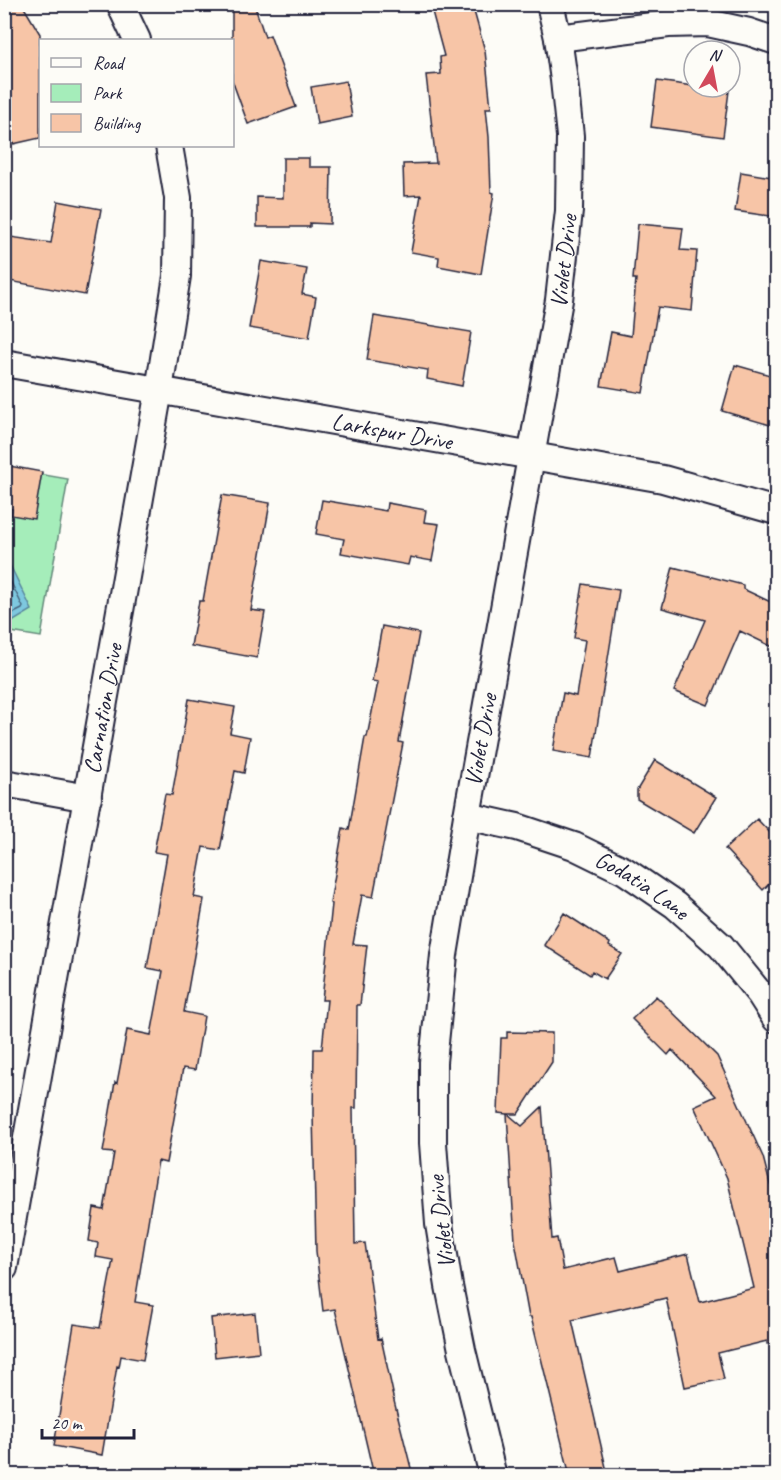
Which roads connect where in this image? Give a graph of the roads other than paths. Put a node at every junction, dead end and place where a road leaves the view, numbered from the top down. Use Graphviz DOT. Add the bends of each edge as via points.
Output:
graph roads {
  1 [pos="120,4"];
  2 [pos="550,4"];
  3 [pos="558,38"];
  4 [pos="137,39"];
  5 [pos="777,41"];
  6 [pos="170,147"];
  7 [pos="4,363"];
  8 [pos="159,390"];
  9 [pos="531,455"];
  10 [pos="777,511"];
  11 [pos="4,783"];
  12 [pos="88,798"];
  13 [pos="467,816"];
  14 [pos="777,1019"];
  15 [pos="12,1184"];
  16 [pos="4,1268"];
  17 [pos="493,1476"];
  1 -- 4 [label="street"];
  2 -- 3 [label="street, Violet Drive"];
  3 -- 5 [label="street" via="708,23"];
  3 -- 9 [label="street, Violet Drive" via="570,136 569,211 559,300"];
  6 -- 8 [label="street, Carnation Drive" via="178,198 177,276"];
  7 -- 8 [label="street, Larkspur Drive"];
  8 -- 9 [label="street, Larkspur Drive"];
  8 -- 12 [label="street, Carnation Drive"];
  9 -- 10 [label="street, Larkspur Drive" via="663,479"];
  9 -- 13 [label="street, Violet Drive"];
  11 -- 12 [label="street"];
  12 -- 15 [label="street, Carnation Drive"];
  13 -- 14 [label="street, Godatia Lane" via="517,826 574,846 625,871 675,905 721,946"];
  13 -- 17 [label="street, Violet Drive" via="444,956 432,1062 433,1143 439,1224 449,1286"];
  15 -- 16 [label="street, Carnation Drive"];
}
